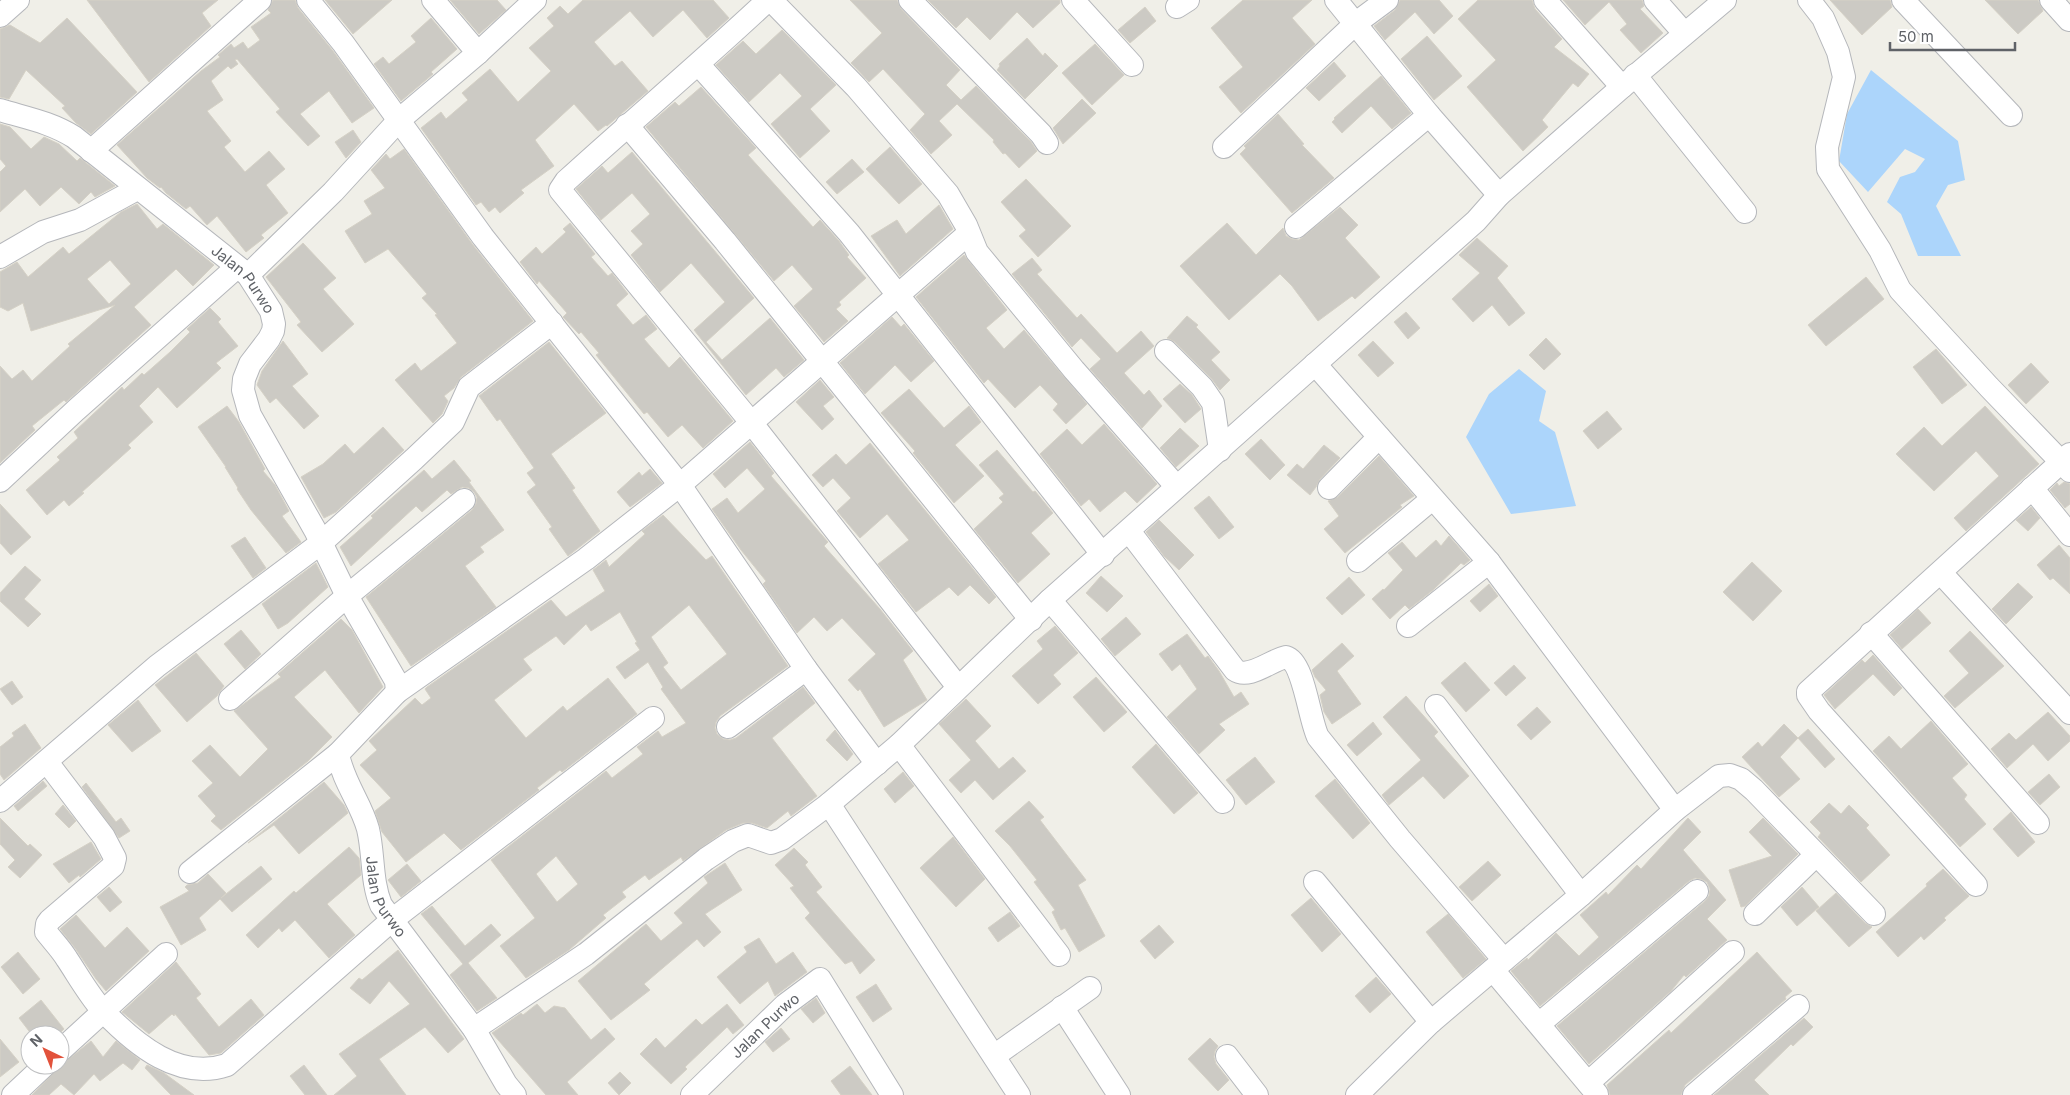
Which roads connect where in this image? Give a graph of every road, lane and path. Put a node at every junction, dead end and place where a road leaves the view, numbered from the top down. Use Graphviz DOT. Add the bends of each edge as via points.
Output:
graph roads {
  1 [pos="18,0"];
  2 [pos="260,0"];
  3 [pos="308,0"];
  4 [pos="433,0"];
  5 [pos="535,0"];
  6 [pos="770,0"];
  7 [pos="910,0"];
  8 [pos="1073,0"];
  9 [pos="1336,0"];
  10 [pos="1387,0"];
  11 [pos="1545,0"];
  12 [pos="1655,0"];
  13 [pos="1725,0"];
  14 [pos="1809,0"];
  15 [pos="1903,0"];
  16 [pos="2051,0"];
  17 [pos="0,16"];
  18 [pos="2069,20"];
  19 [pos="1356,23"];
  20 [pos="1684,33"];
  21 [pos="478,52"];
  22 [pos="698,65"];
  23 [pos="1132,65"];
  24 [pos="1628,81"];
  25 [pos="0,110"];
  26 [pos="1429,115"];
  27 [pos="2011,116"];
  28 [pos="399,120"];
  29 [pos="627,125"];
  30 [pos="1047,144"];
  31 [pos="1224,147"];
  32 [pos="91,151"];
  33 [pos="137,189"];
  34 [pos="1499,195"];
  35 [pos="1745,212"];
  36 [pos="1296,227"];
  37 [pos="968,234"];
  38 [pos="0,257"];
  39 [pos="242,271"];
  40 [pos="897,297"];
  41 [pos="552,323"];
  42 [pos="1166,351"];
  43 [pos="820,361"];
  44 [pos="1315,364"];
  45 [pos="750,421"];
  46 [pos="1379,437"];
  47 [pos="1220,450"];
  48 [pos="2067,462"];
  49 [pos="0,481"];
  50 [pos="680,484"];
  51 [pos="1176,486"];
  52 [pos="1329,488"];
  53 [pos="2032,488"];
  54 [pos="1432,499"];
  55 [pos="464,500"];
  56 [pos="1129,531"];
  57 [pos="2070,535"];
  58 [pos="321,543"];
  59 [pos="1103,555"];
  60 [pos="1358,562"];
  61 [pos="1489,562"];
  62 [pos="1941,573"];
  63 [pos="347,596"];
  64 [pos="1050,600"];
  65 [pos="1030,620"];
  66 [pos="1408,626"];
  67 [pos="1871,633"];
  68 [pos="806,670"];
  69 [pos="958,687"];
  70 [pos="397,692"];
  71 [pos="230,699"];
  72 [pos="1436,706"];
  73 [pos="2070,713"];
  74 [pos="653,718"];
  75 [pos="728,727"];
  76 [pos="899,745"];
  77 [pos="338,754"];
  78 [pos="47,762"];
  79 [pos="876,764"];
  80 [pos="0,800"];
  81 [pos="1223,802"];
  82 [pos="829,804"];
  83 [pos="1675,810"];
  84 [pos="2038,823"];
  85 [pos="1816,855"];
  86 [pos="190,872"];
  87 [pos="1315,882"];
  88 [pos="1976,885"];
  89 [pos="1698,891"];
  90 [pos="1581,895"];
  91 [pos="1755,914"];
  92 [pos="1874,914"];
  93 [pos="392,920"];
  94 [pos="1733,952"];
  95 [pos="166,954"];
  96 [pos="1059,955"];
  97 [pos="1499,965"];
  98 [pos="1090,988"];
  99 [pos="1798,1006"];
  100 [pos="1062,1007"];
  101 [pos="104,1012"];
  102 [pos="1431,1022"];
  103 [pos="1539,1024"];
  104 [pos="474,1030"];
  105 [pos="70,1042"];
  106 [pos="994,1056"];
  107 [pos="1226,1056"];
  108 [pos="34,1075"];
  109 [pos="1593,1089"];
  110 [pos="505,1091"];
  111 [pos="1360,1094"];
  112 [pos="13,1095"];
  113 [pos="692,1095"];
  114 [pos="894,1095"];
  115 [pos="1018,1095"];
  116 [pos="1119,1095"];
  117 [pos="1257,1095"];
  118 [pos="1694,1095"];
  1 -- 17 [label="street"];
  2 -- 32 [label="street"];
  3 -- 28 [label="street"];
  4 -- 21 [label="street"];
  5 -- 21 [label="street"];
  6 -- 22 [label="street"];
  6 -- 37 [label="street" via="856,87 948,194"];
  7 -- 30 [label="street" via="1041,134"];
  8 -- 23 [label="street"];
  9 -- 19 [label="street"];
  10 -- 19 [label="street"];
  11 -- 24 [label="street"];
  12 -- 20 [label="street"];
  13 -- 20 [label="street"];
  14 -- 48 [label="street" via="1824,18 1844,77 1827,147 1828,169 1880,250 1900,290 1989,387"];
  15 -- 27 [label="street"];
  16 -- 18 [label="street"];
  19 -- 26 [label="street"];
  19 -- 31 [label="street"];
  20 -- 24 [label="street"];
  21 -- 28 [label="street"];
  22 -- 29 [label="street"];
  22 -- 40 [label="street" via="843,227"];
  24 -- 34 [label="street"];
  24 -- 35 [label="street"];
  25 -- 32 [label="street, Jalan Purwo" via="63,130"];
  26 -- 34 [label="street"];
  26 -- 36 [label="street"];
  28 -- 39 [label="street" via="333,192"];
  28 -- 41 [label="street" via="483,237"];
  29 -- 43 [label="street"];
  29 -- 45 [label="street" via="566,180 560,190"];
  32 -- 33 [label="street, Jalan Purwo"];
  33 -- 38 [label="street" via="80,220 42,232"];
  33 -- 39 [label="street, Jalan Purwo"];
  34 -- 44 [label="street" via="1476,221"];
  37 -- 40 [label="street"];
  37 -- 51 [label="street" via="977,252 1056,348"];
  39 -- 49 [label="street" via="76,410"];
  39 -- 58 [label="street, Jalan Purwo" via="271,311 274,327 244,379 250,415"];
  40 -- 43 [label="street"];
  40 -- 59 [label="street"];
  41 -- 50 [label="street"];
  41 -- 58 [label="street" via="469,387 453,422"];
  42 -- 47 [label="street" via="1202,387 1213,403"];
  43 -- 45 [label="street"];
  43 -- 65 [label="street"];
  44 -- 46 [label="street"];
  44 -- 47 [label="street"];
  45 -- 50 [label="street"];
  45 -- 69 [label="street"];
  46 -- 52 [label="street"];
  46 -- 54 [label="street"];
  47 -- 51 [label="street"];
  48 -- 53 [label="street"];
  50 -- 68 [label="street"];
  50 -- 70 [label="street" via="580,563"];
  51 -- 56 [label="street"];
  53 -- 57 [label="street"];
  53 -- 62 [label="street"];
  54 -- 60 [label="street"];
  54 -- 61 [label="street"];
  55 -- 63 [label="street"];
  56 -- 59 [label="street"];
  56 -- 97 [label="street" via="1238,672 1248,672 1286,657 1293,661 1299,671 1312,727 1318,738"];
  58 -- 63 [label="street, Jalan Purwo"];
  58 -- 78 [label="street" via="157,666"];
  59 -- 64 [label="street"];
  61 -- 66 [label="street"];
  61 -- 83 [label="street"];
  62 -- 67 [label="street"];
  62 -- 73 [label="street"];
  63 -- 70 [label="street, Jalan Purwo" via="396,681"];
  63 -- 71 [label="street"];
  64 -- 65 [label="street"];
  64 -- 81 [label="street"];
  65 -- 69 [label="street"];
  67 -- 84 [label="street"];
  67 -- 88 [label="street" via="1808,695"];
  68 -- 75 [label="street"];
  68 -- 79 [label="street"];
  69 -- 76 [label="street"];
  70 -- 77 [label="street"];
  72 -- 90 [label="street"];
  74 -- 93 [label="street"];
  76 -- 79 [label="street"];
  76 -- 96 [label="street"];
  77 -- 86 [label="street"];
  77 -- 93 [label="street, Jalan Purwo" via="341,770 367,827 376,893"];
  78 -- 80 [label="street"];
  78 -- 101 [label="street" via="114,854 113,866 50,920 46,928"];
  79 -- 82 [label="street"];
  82 -- 104 [label="street" via="782,839 771,843 748,835 733,841 586,954"];
  82 -- 106 [label="street"];
  83 -- 85 [label="street" via="1719,776 1730,775 1754,790"];
  83 -- 90 [label="street"];
  85 -- 91 [label="street"];
  85 -- 92 [label="street"];
  87 -- 102 [label="street"];
  89 -- 103 [label="street"];
  90 -- 97 [label="street"];
  93 -- 101 [label="street" via="227,1065 213,1069 187,1068 158,1057"];
  93 -- 104 [label="street, Jalan Purwo"];
  94 -- 109 [label="street"];
  95 -- 101 [label="street"];
  97 -- 102 [label="street"];
  97 -- 103 [label="street"];
  98 -- 100 [label="street"];
  99 -- 118 [label="street"];
  100 -- 106 [label="street"];
  100 -- 116 [label="street"];
  101 -- 105 [label="street"];
  102 -- 111 [label="street"];
  103 -- 109 [label="street"];
  104 -- 110 [label="street, Jalan Purwo"];
  106 -- 115 [label="street"];
  107 -- 117 [label="street"];
  108 -- 112 [label="street"];
  113 -- 114 [label="street, Jalan Purwo" via="785,1005 820,979"];
}
